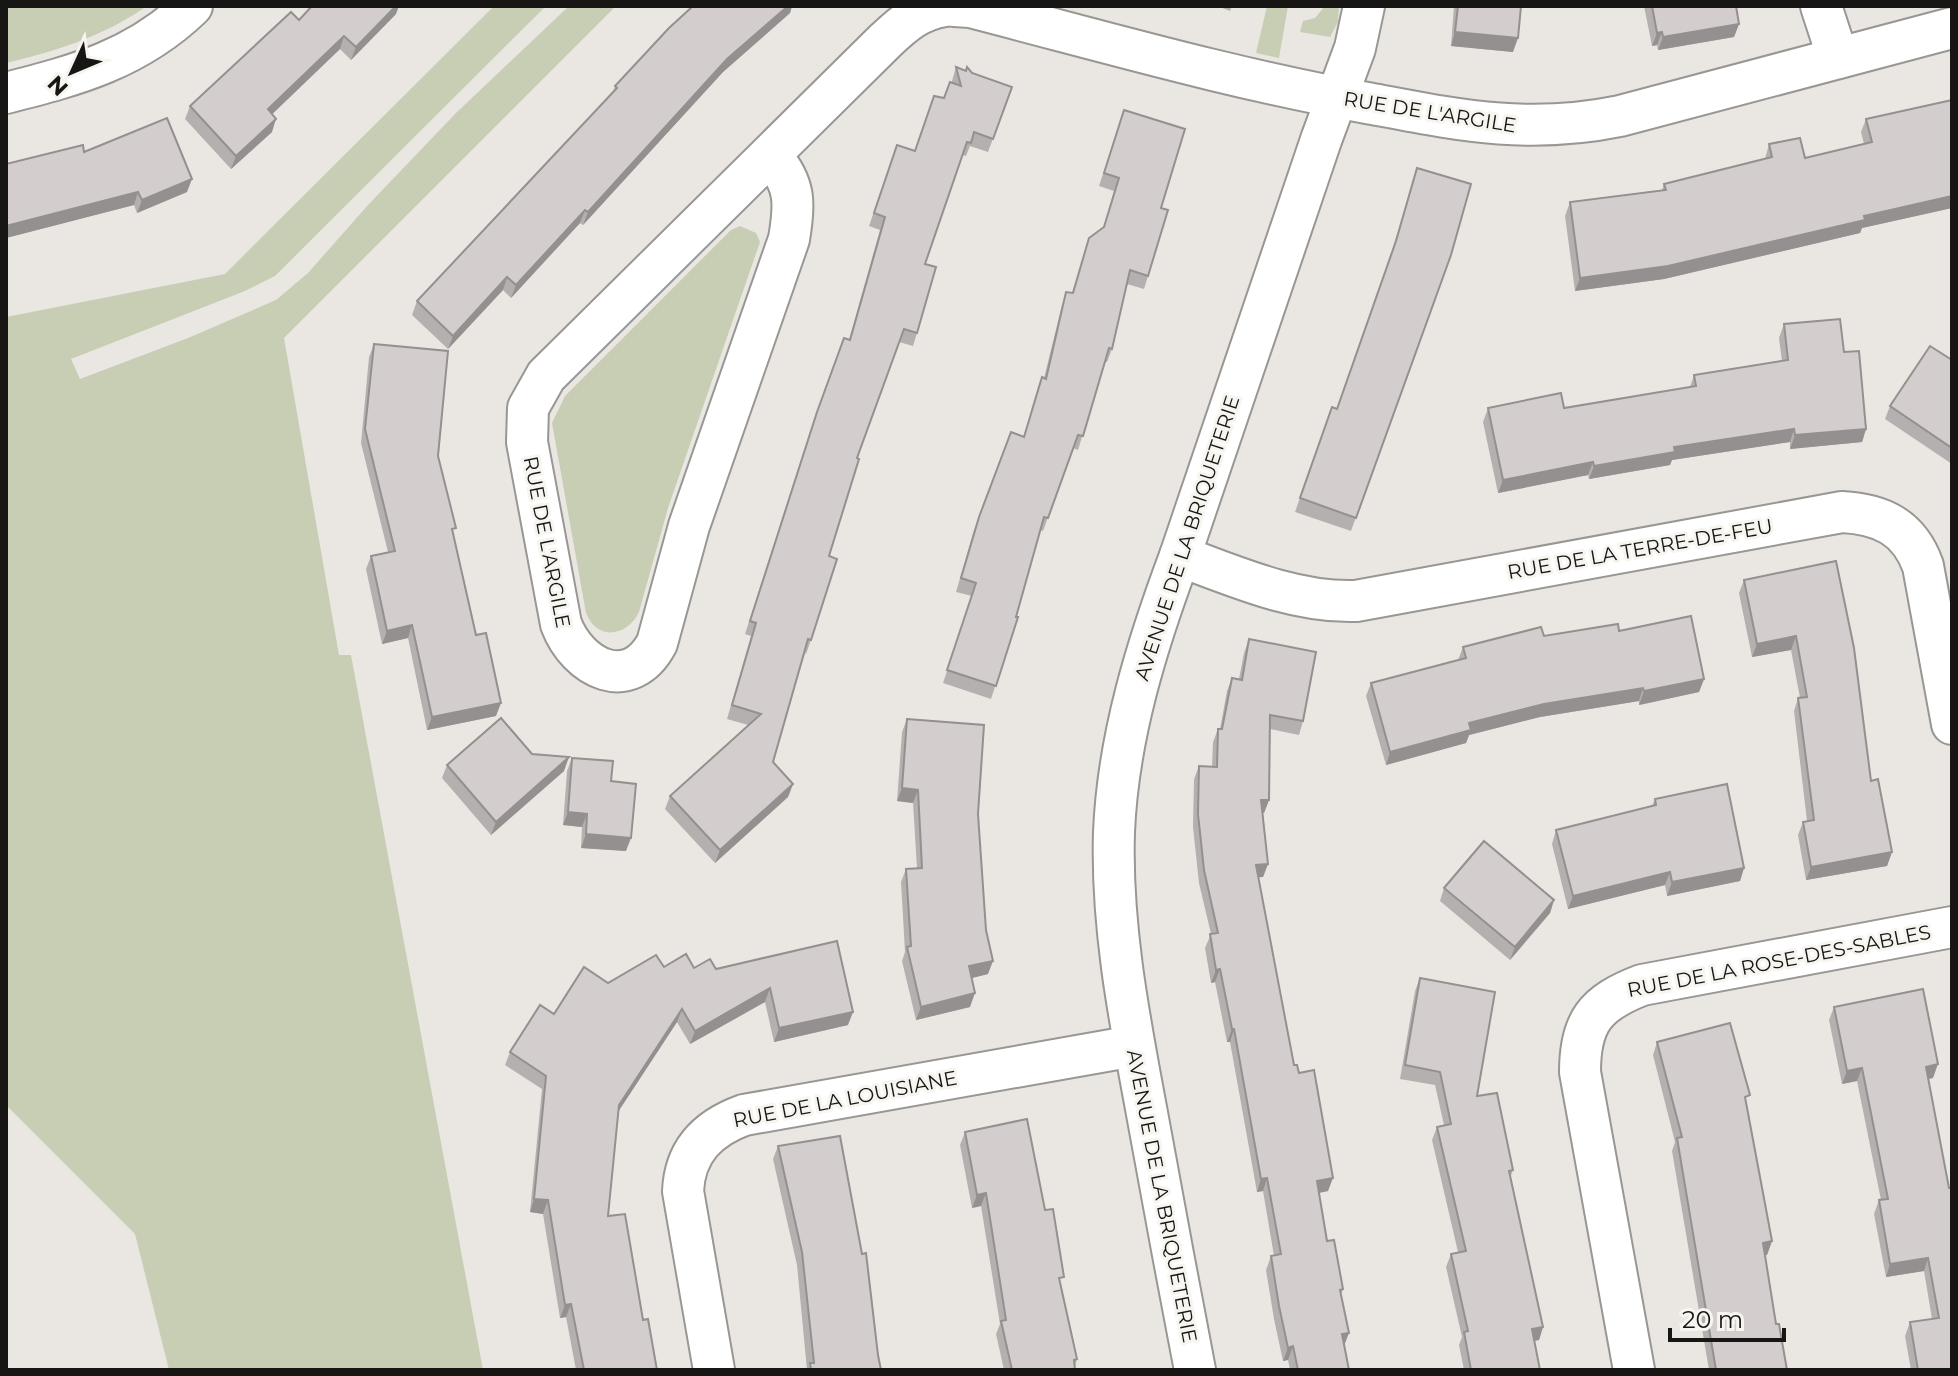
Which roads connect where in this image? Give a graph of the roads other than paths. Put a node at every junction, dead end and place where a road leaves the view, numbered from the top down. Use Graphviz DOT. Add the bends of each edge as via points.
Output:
graph roads {
  1 [pos="192,6"];
  2 [pos="945,6"];
  3 [pos="954,6"];
  4 [pos="1364,6"];
  5 [pos="1821,6"];
  6 [pos="1952,28"];
  7 [pos="1838,58"];
  8 [pos="6,93"];
  9 [pos="1337,98"];
  10 [pos="771,156"];
  11 [pos="1180,556"];
  12 [pos="1952,724"];
  13 [pos="1952,927"];
  14 [pos="1134,1046"];
  15 [pos="714,1370"];
  16 [pos="1195,1370"];
  17 [pos="1634,1370"];
  1 -- 8 [label="street" via="153,39 122,56"];
  2 -- 10 [label="street, RUE DE L'ARGILE" via="926,9 906,21"];
  3 -- 9 [label="street, RUE DE L'ARGILE"];
  4 -- 9 [label="street, AVENUE DE LA BRIQUETERIE"];
  5 -- 7 [label="street"];
  6 -- 7 [label="street, RUE DE L'ARGILE"];
  7 -- 9 [label="street, RUE DE L'ARGILE" via="1620,116 1557,126 1491,125"];
  9 -- 11 [label="street, AVENUE DE LA BRIQUETERIE"];
  10 -- 10 [label="street, RUE DE L'ARGILE" via="546,376 528,408 527,442 561,624 572,648 598,668 630,668 657,643 689,526 789,239 793,195 789,179"];
  11 -- 12 [label="street, RUE DE LA TERRE-DE-FEU" via="1288,592 1356,601 1842,512 1870,515 1892,525 1917,551 1923,566"];
  11 -- 14 [label="street, AVENUE DE LA BRIQUETERIE" via="1143,665 1117,795 1115,908"];
  13 -- 17 [label="street, RUE DE LA ROSE-DES-SABLES" via="1642,985 1599,1008 1586,1027 1580,1072"];
  14 -- 15 [label="street, RUE DE LA LOUISIANE" via="754,1113 711,1131 689,1160 683,1191"];
  14 -- 16 [label="street, AVENUE DE LA BRIQUETERIE"];
}
